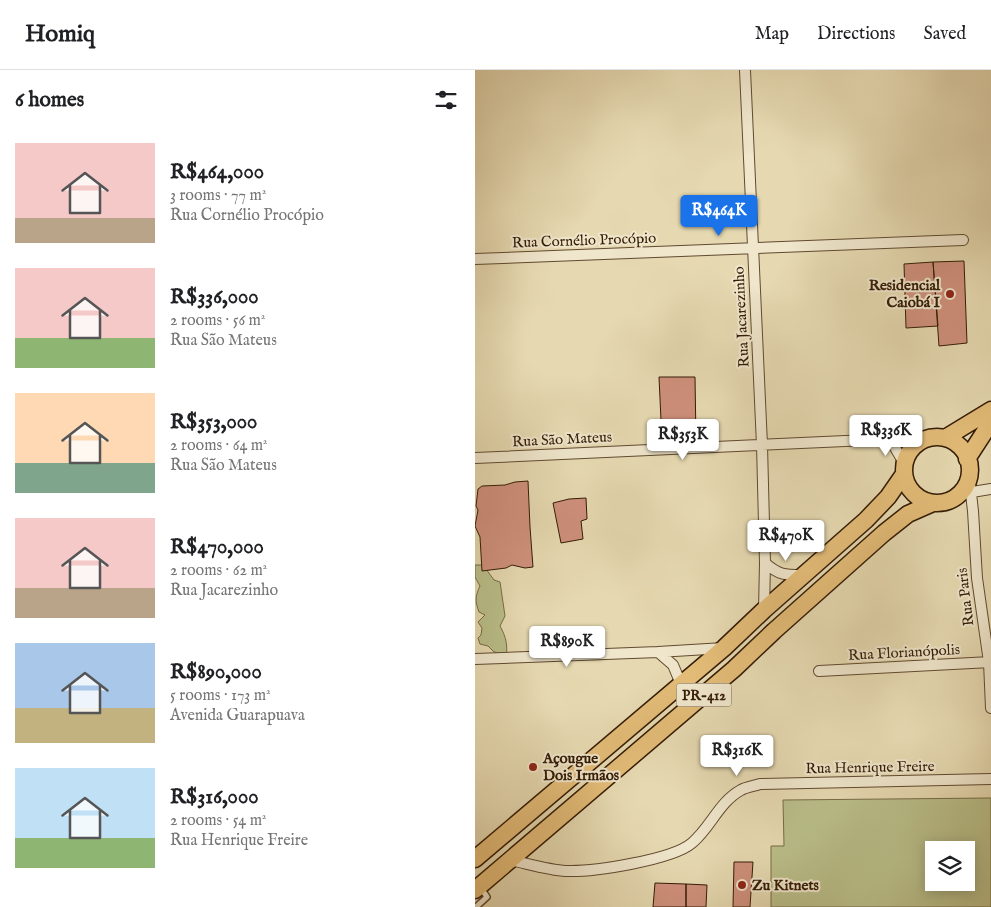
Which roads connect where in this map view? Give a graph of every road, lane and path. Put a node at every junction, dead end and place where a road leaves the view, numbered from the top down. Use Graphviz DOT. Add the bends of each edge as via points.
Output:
graph roads {
  1 [pos="745,70"];
  2 [pos="963,240"];
  3 [pos="753,248"];
  4 [pos="475,259"];
  5 [pos="991,410"];
  6 [pos="991,422"];
  7 [pos="945,438"];
  8 [pos="890,439"];
  9 [pos="924,440"];
  10 [pos="762,445"];
  11 [pos="475,458"];
  12 [pos="904,469"];
  13 [pos="966,481"];
  14 [pos="991,489"];
  15 [pos="933,503"];
  16 [pos="765,563"];
  17 [pos="802,575"];
  18 [pos="764,610"];
  19 [pos="724,648"];
  20 [pos="658,652"];
  21 [pos="475,659"];
  22 [pos="990,662"];
  23 [pos="819,671"];
  24 [pos="681,684"];
  25 [pos="991,708"];
  26 [pos="991,779"];
  27 [pos="475,859"];
  28 [pos="510,860"];
  29 [pos="477,888"];
  30 [pos="476,907"];
  1 -- 3 [label="street, Rua Jacarezinho"];
  2 -- 3 [label="street, Rua Cornélio Procópio"];
  3 -- 4 [label="street, Rua Cornélio Procópio"];
  3 -- 10 [label="street, Rua Jacarezinho"];
  5 -- 7 [label="main road"];
  6 -- 13 [label="main road"];
  7 -- 9 [label="main road"];
  7 -- 13 [label="main road" via="962,450"];
  8 -- 9 [label="street, Rua São Mateus"];
  8 -- 10 [label="street, Rua São Mateus"];
  8 -- 12 [label="street"];
  9 -- 12 [label="main road, PR-412" via="908,454"];
  10 -- 11 [label="street, Rua São Mateus"];
  10 -- 16 [label="street, Rua Jacarezinho"];
  12 -- 15 [label="main road" via="907,485 913,494"];
  12 -- 17 [label="main road, PR-412" via="888,497 866,520"];
  13 -- 14 [label="street"];
  13 -- 14 [label="street" via="976,480"];
  13 -- 15 [label="main road, PR-412" via="950,500"];
  13 -- 22 [label="street, Rua Paris" via="967,503 973,511 977,578"];
  15 -- 28 [label="main road, PR-412" via="908,514 885,533 734,669"];
  16 -- 17 [label="street" via="783,574"];
  16 -- 18 [label="street, Rua Jacarezinho"];
  17 -- 18 [label="main road, PR-412"];
  18 -- 19 [label="main road, PR-412"];
  19 -- 20 [label="street"];
  19 -- 24 [label="main road, PR-412"];
  20 -- 21 [label="street"];
  20 -- 24 [label="street" via="673,666"];
  22 -- 23 [label="street, Rua Florianópolis"];
  22 -- 25 [label="street, Rua Paris"];
  24 -- 27 [label="main road, PR-412"];
  26 -- 28 [label="street, Rua Henrique Freire" via="759,784 727,799 692,843 660,857 619,866 566,871"];
  28 -- 29 [label="main road, PR-412"];
  29 -- 30 [label="lane" via="487,897"];
}
